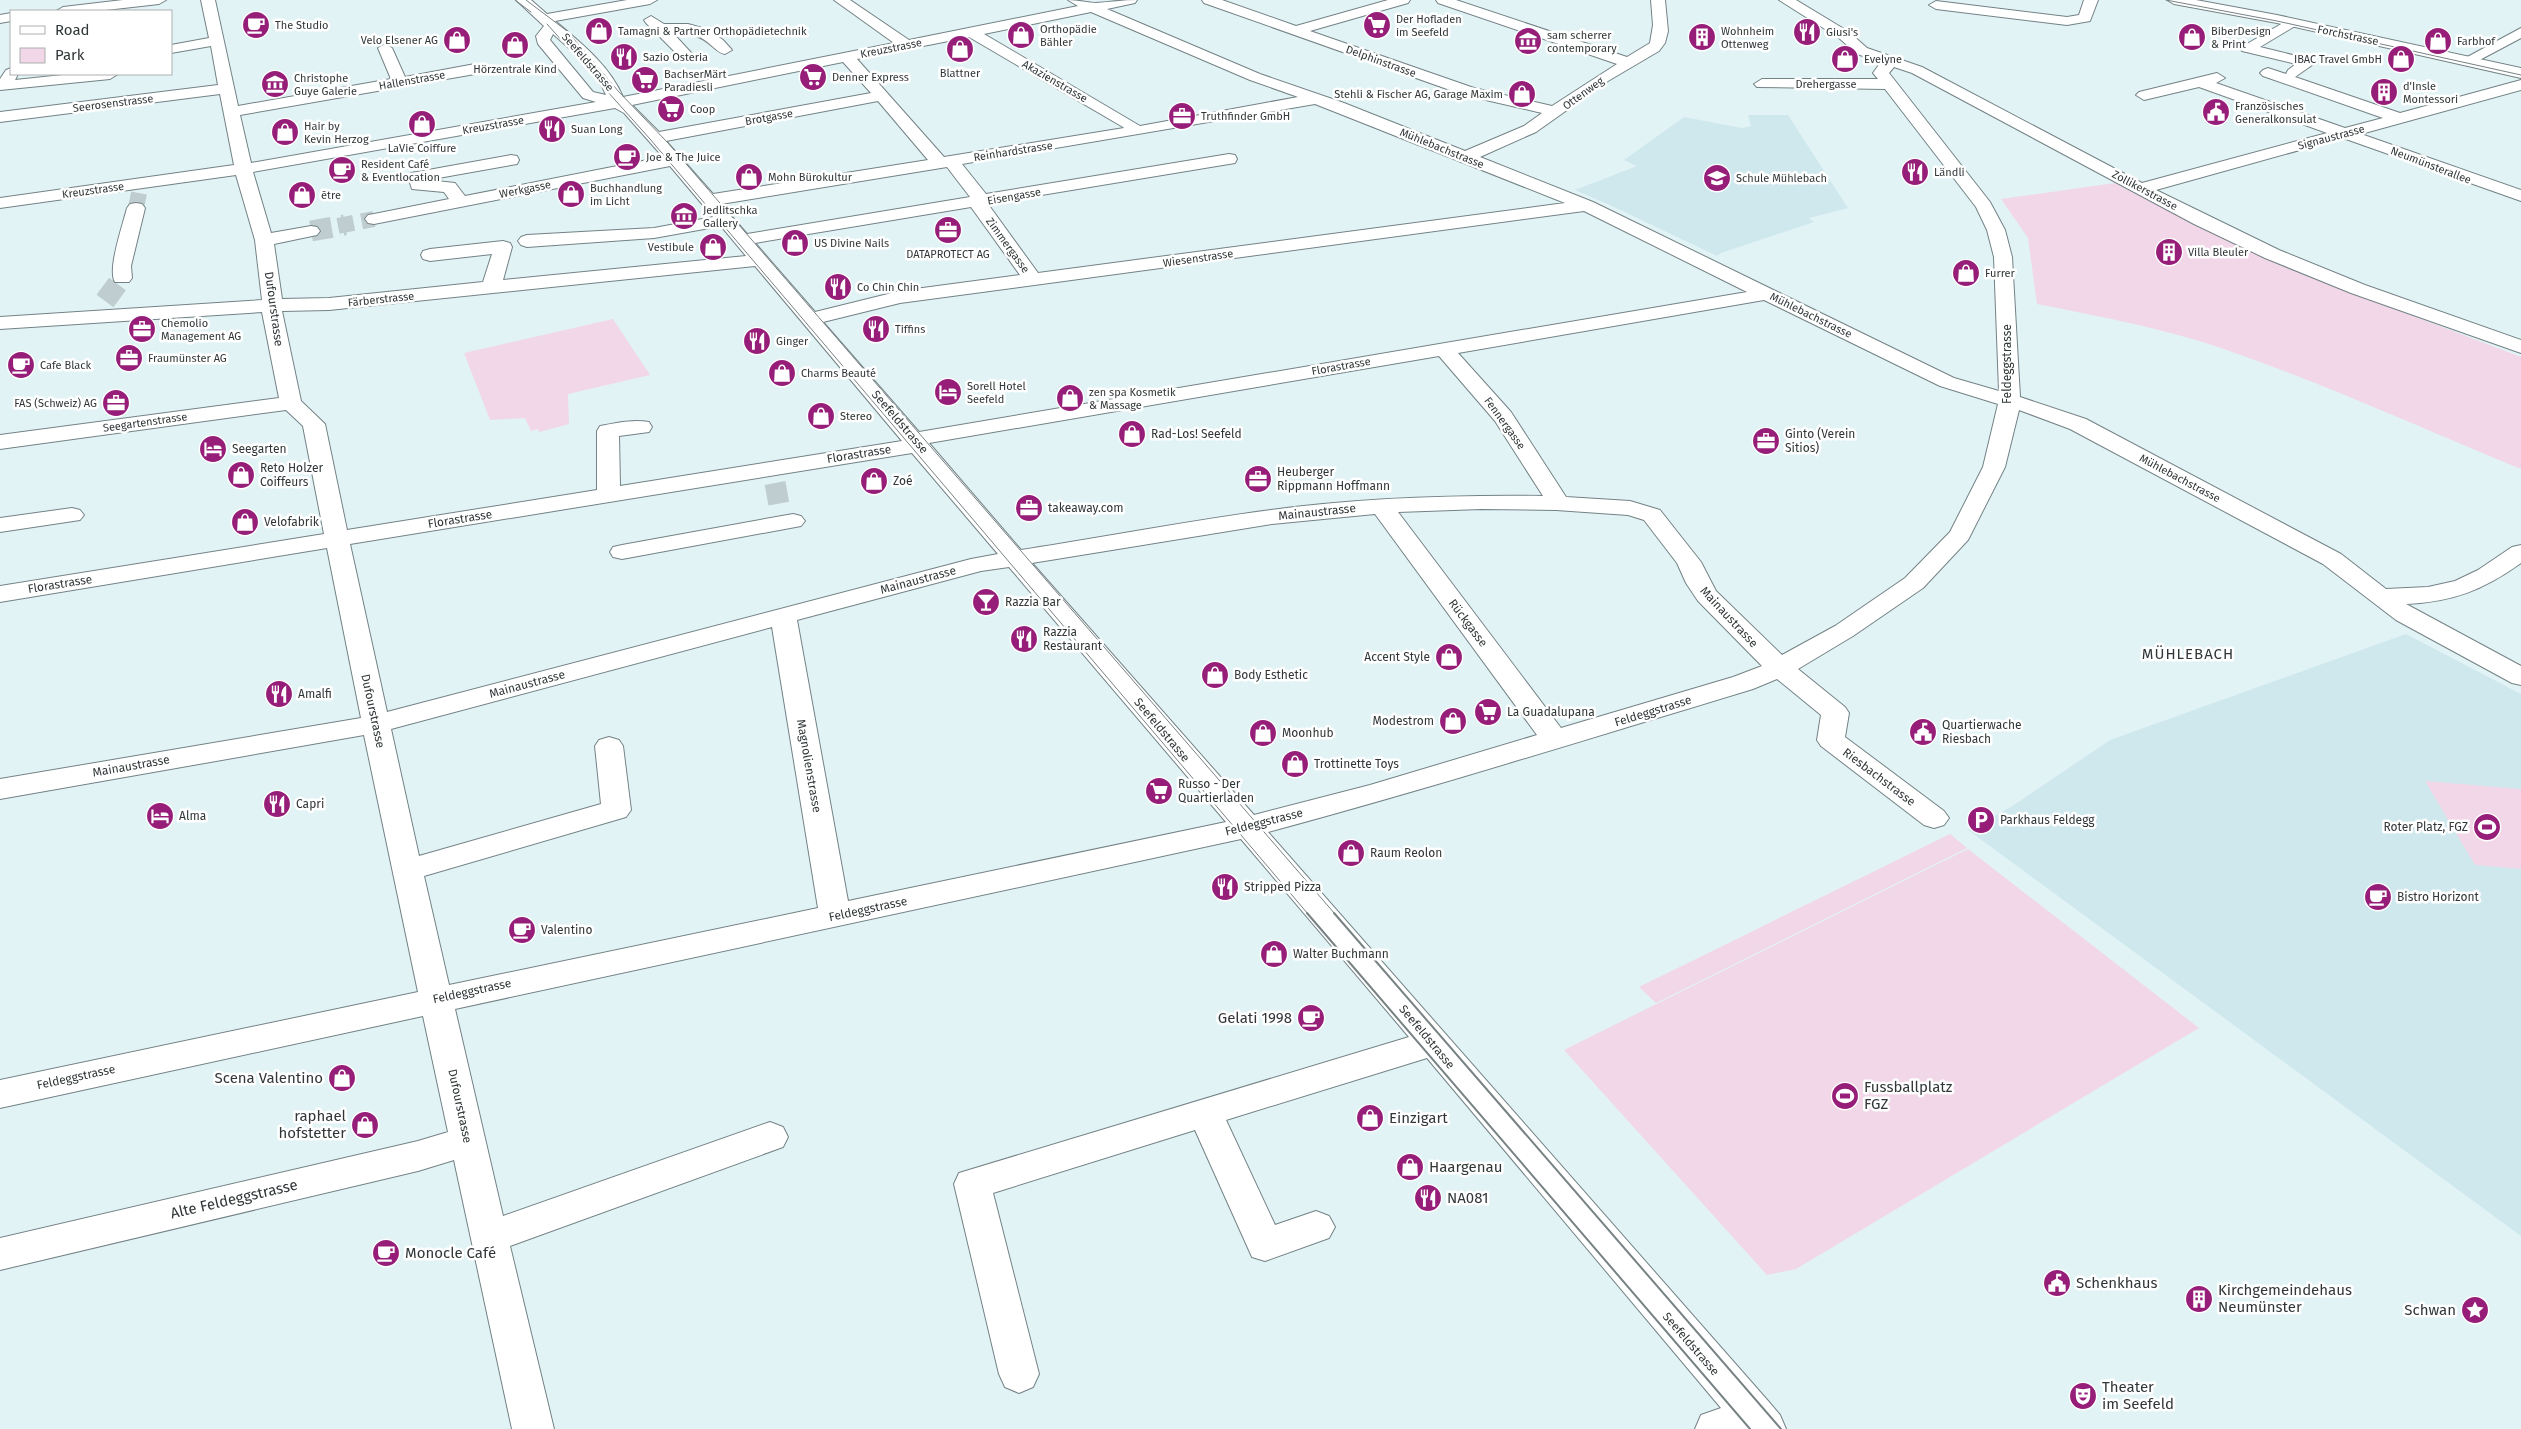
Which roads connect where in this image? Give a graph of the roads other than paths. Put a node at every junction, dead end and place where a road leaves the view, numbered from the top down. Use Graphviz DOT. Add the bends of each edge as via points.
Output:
graph roads {
  1 [pos="159,0"];
  2 [pos="208,0"];
  3 [pos="523,0"];
  4 [pos="650,0"];
  5 [pos="841,0"];
  6 [pos="1075,0"];
  7 [pos="1130,0"];
  8 [pos="1193,0"];
  9 [pos="1209,0"];
  10 [pos="1403,0"];
  11 [pos="1443,0"];
  12 [pos="1658,0"];
  13 [pos="1786,0"];
  14 [pos="2091,0"];
  15 [pos="2174,0"];
  16 [pos="105,3"];
  17 [pos="1936,6"];
  18 [pos="1092,8"];
  19 [pos="68,10"];
  20 [pos="715,22"];
  21 [pos="1245,22"];
  22 [pos="548,23"];
  23 [pos="2293,23"];
  24 [pos="680,26"];
  25 [pos="1297,30"];
  26 [pos="971,32"];
  27 [pos="2521,32"];
  28 [pos="217,41"];
  29 [pos="906,45"];
  30 [pos="385,48"];
  31 [pos="172,49"];
  32 [pos="725,50"];
  33 [pos="688,57"];
  34 [pos="848,57"];
  35 [pos="2467,61"];
  36 [pos="1628,62"];
  37 [pos="475,69"];
  38 [pos="1891,72"];
  39 [pos="2293,72"];
  40 [pos="2268,73"];
  41 [pos="2521,73"];
  42 [pos="10,75"];
  43 [pos="101,75"];
  44 [pos="2226,76"];
  45 [pos="400,82"];
  46 [pos="2200,82"];
  47 [pos="1762,84"];
  48 [pos="2521,85"];
  49 [pos="227,89"];
  50 [pos="2144,95"];
  51 [pos="882,96"];
  52 [pos="1316,98"];
  53 [pos="617,103"];
  54 [pos="232,112"];
  55 [pos="1556,112"];
  56 [pos="2400,118"];
  57 [pos="0,122"];
  58 [pos="1185,123"];
  59 [pos="1137,131"];
  60 [pos="2342,134"];
  61 [pos="1199,135"];
  62 [pos="656,138"];
  63 [pos="1214,147"];
  64 [pos="1466,157"];
  65 [pos="511,160"];
  66 [pos="675,160"];
  67 [pos="945,162"];
  68 [pos="244,169"];
  69 [pos="2142,188"];
  70 [pos="138,195"];
  71 [pos="2521,196"];
  72 [pos="710,200"];
  73 [pos="462,202"];
  74 [pos="978,202"];
  75 [pos="0,203"];
  76 [pos="1587,206"];
  77 [pos="374,219"];
  78 [pos="726,220"];
  79 [pos="412,228"];
  80 [pos="311,231"];
  81 [pos="264,240"];
  82 [pos="743,240"];
  83 [pos="526,241"];
  84 [pos="430,255"];
  85 [pos="760,260"];
  86 [pos="122,278"];
  87 [pos="1033,280"];
  88 [pos="491,288"];
  89 [pos="1767,294"];
  90 [pos="272,306"];
  91 [pos="810,319"];
  92 [pos="0,323"];
  93 [pos="2521,347"];
  94 [pos="1444,349"];
  95 [pos="2010,401"];
  96 [pos="291,403"];
  97 [pos="641,427"];
  98 [pos="0,442"];
  99 [pos="917,442"];
  100 [pos="608,495"];
  101 [pos="1556,502"];
  102 [pos="1381,506"];
  103 [pos="72,515"];
  104 [pos="785,518"];
  105 [pos="0,525"];
  106 [pos="338,538"];
  107 [pos="622,552"];
  108 [pos="2521,552"];
  109 [pos="1016,558"];
  110 [pos="0,594"];
  111 [pos="2380,596"];
  112 [pos="783,616"];
  113 [pos="1780,668"];
  114 [pos="2521,677"];
  115 [pos="375,724"];
  116 [pos="1555,740"];
  117 [pos="609,746"];
  118 [pos="0,789"];
  119 [pos="1934,818"];
  120 [pos="1248,827"];
  121 [pos="408,870"];
  122 [pos="835,915"];
  123 [pos="435,999"];
  124 [pos="1432,1043"];
  125 [pos="0,1094"];
  126 [pos="1204,1113"];
  127 [pos="770,1137"];
  128 [pos="467,1141"];
  129 [pos="1316,1227"];
  130 [pos="489,1237"];
  131 [pos="0,1254"];
  132 [pos="1020,1374"];
  133 [pos="1759,1423"];
  134 [pos="533,1429"];
  135 [pos="1716,1429"];
  1 -- 16 [label="street"];
  2 -- 28 [label="street, Dufourstrasse"];
  3 -- 22 [label="street, Seefeldstrasse"];
  4 -- 22 [label="street"];
  5 -- 29 [label="street"];
  6 -- 18 [label="street, Mühlebachstrasse"];
  7 -- 18 [label="street, Kreuzstrasse"];
  8 -- 21 [label="street" via="1239,15"];
  9 -- 25 [label="street, Delphinstrasse"];
  10 -- 25 [label="street"];
  11 -- 36 [label="street"];
  12 -- 36 [label="street, Ottenweg" via="1661,31 1658,44"];
  13 -- 38 [label="street, Zollikerstrasse" via="1844,35"];
  14 -- 17 [label="street" via="2085,18 2067,21"];
  15 -- 23 [label="street, Forchstrasse"];
  16 -- 19 [label="street"];
  18 -- 26 [label="street, Kreuzstrasse"];
  18 -- 52 [label="street, Mühlebachstrasse" via="1255,77"];
  20 -- 24 [label="street"];
  22 -- 53 [label="street, Seefeldstrasse" via="568,37 614,90"];
  22 -- 53 [label="street, Seefeldstrasse" via="543,42 588,95"];
  23 -- 35 [label="street, Forchstrasse"];
  23 -- 39 [label="street" via="2247,48 2308,63"];
  24 -- 32 [label="street" via="714,38"];
  24 -- 33 [label="street" via="656,24"];
  25 -- 55 [label="street, Delphinstrasse" via="1469,92"];
  26 -- 29 [label="street, Kreuzstrasse"];
  26 -- 59 [label="street, Akazienstrasse"];
  27 -- 35 [label="street"];
  28 -- 31 [label="street"];
  28 -- 49 [label="street, Dufourstrasse"];
  29 -- 34 [label="street, Kreuzstrasse"];
  30 -- 45 [label="street"];
  34 -- 51 [label="street, Zimmergasse"];
  34 -- 53 [label="street, Kreuzstrasse"];
  35 -- 41 [label="street, Forchstrasse"];
  36 -- 55 [label="street, Ottenweg"];
  37 -- 45 [label="street, Hallenstrasse"];
  38 -- 47 [label="street, Drehergasse"];
  38 -- 69 [label="street, Zollikerstrasse" via="1917,70"];
  38 -- 95 [label="street, Feldeggstrasse" via="1984,206 1996,230 2003,257"];
  40 -- 56 [label="street"];
  42 -- 43 [label="street" via="4,86"];
  44 -- 46 [label="street"];
  45 -- 54 [label="street, Hallenstrasse"];
  46 -- 50 [label="street"];
  46 -- 60 [label="street, Neumünsterallee"];
  48 -- 56 [label="street, Signaustrasse"];
  49 -- 54 [label="street, Dufourstrasse"];
  49 -- 57 [label="street, Seerosenstrasse"];
  51 -- 62 [label="street, Brotgasse"];
  51 -- 67 [label="street, Zimmergasse"];
  52 -- 58 [label="street, Reinhardstrasse"];
  52 -- 64 [label="street, Mühlebachstrasse"];
  53 -- 62 [label="street, Seefeldstrasse" via="630,110"];
  53 -- 68 [label="street, Kreuzstrasse"];
  54 -- 68 [label="street, Dufourstrasse"];
  55 -- 64 [label="street, Ottenweg" via="1530,129"];
  56 -- 60 [label="street, Signaustrasse"];
  58 -- 59 [label="street, Reinhardstrasse"];
  58 -- 61 [label="street"];
  59 -- 67 [label="street, Reinhardstrasse"];
  60 -- 69 [label="street, Signaustrasse"];
  60 -- 71 [label="street, Neumünsterallee"];
  62 -- 66 [label="street, Seefeldstrasse"];
  63 -- 74 [label="street, Eisengasse" via="1229,159"];
  64 -- 76 [label="street, Mühlebachstrasse"];
  65 -- 73 [label="street" via="417,177 418,185 449,187"];
  66 -- 72 [label="street, Seefeldstrasse"];
  66 -- 73 [label="street, Werkgasse"];
  67 -- 72 [label="street, Reinhardstrasse"];
  67 -- 74 [label="street, Zimmergasse" via="979,197"];
  68 -- 70 [label="street, Kreuzstrasse"];
  68 -- 81 [label="street, Dufourstrasse"];
  69 -- 93 [label="street, Zollikerstrasse" via="2200,220 2280,257 2393,302"];
  70 -- 75 [label="street, Kreuzstrasse"];
  70 -- 86 [label="street"];
  72 -- 78 [label="street, Seefeldstrasse"];
  73 -- 77 [label="street, Werkgasse"];
  73 -- 79 [label="street" via="467,209 463,217"];
  74 -- 82 [label="street, Eisengasse"];
  74 -- 87 [label="street, Zimmergasse"];
  76 -- 87 [label="street, Wiesenstrasse"];
  76 -- 89 [label="street, Mühlebachstrasse"];
  78 -- 82 [label="street, Seefeldstrasse"];
  78 -- 83 [label="street" via="654,233"];
  80 -- 81 [label="street"];
  81 -- 90 [label="street, Dufourstrasse"];
  82 -- 85 [label="street, Seefeldstrasse"];
  84 -- 88 [label="street" via="503,247"];
  85 -- 88 [label="street, Färberstrasse"];
  85 -- 91 [label="street, Seefeldstrasse"];
  87 -- 91 [label="street, Wiesenstrasse" via="908,296"];
  88 -- 90 [label="street, Färberstrasse" via="329,304"];
  89 -- 94 [label="street, Florastrasse"];
  89 -- 95 [label="street, Mühlebachstrasse" via="1947,382"];
  90 -- 92 [label="street, Färberstrasse" via="100,308"];
  90 -- 96 [label="street, Dufourstrasse"];
  91 -- 99 [label="street, Seefeldstrasse"];
  94 -- 99 [label="street, Florastrasse"];
  94 -- 101 [label="street, Fennergasse" via="1503,417 1554,493"];
  95 -- 111 [label="street, Mühlebachstrasse" via="2058,416 2112,442 2332,559"];
  95 -- 113 [label="street, Feldeggstrasse" via="1994,467 1960,535 1914,582 1844,631"];
  96 -- 98 [label="street, Seegartenstrasse"];
  96 -- 106 [label="street, Dufourstrasse" via="314,424"];
  97 -- 100 [label="street" via="608,431"];
  99 -- 100 [label="street, Florastrasse" via="774,475"];
  99 -- 109 [label="street, Seefeldstrasse"];
  100 -- 106 [label="street, Florastrasse"];
  101 -- 102 [label="street, Mainaustrasse"];
  101 -- 113 [label="street, Mainaustrasse" via="1613,506 1652,515 1689,562 1707,596"];
  102 -- 109 [label="street, Mainaustrasse" via="1272,517"];
  102 -- 116 [label="street, Rückgasse"];
  103 -- 105 [label="street"];
  104 -- 107 [label="street"];
  106 -- 110 [label="street, Florastrasse"];
  106 -- 115 [label="street, Dufourstrasse"];
  108 -- 111 [label="street" via="2476,582 2446,592 2412,597"];
  109 -- 112 [label="street, Mainaustrasse" via="980,564"];
  109 -- 120 [label="street, Seefeldstrasse"];
  111 -- 114 [label="street, Mühlebachstrasse" via="2412,620"];
  112 -- 115 [label="street, Mainaustrasse"];
  112 -- 122 [label="street, Magnolienstrasse"];
  113 -- 116 [label="street, Feldeggstrasse" via="1743,683"];
  113 -- 119 [label="street, Riesbachstrasse" via="1835,713 1831,740"];
  115 -- 118 [label="street, Mainaustrasse"];
  115 -- 121 [label="street, Dufourstrasse"];
  116 -- 120 [label="street, Feldeggstrasse"];
  117 -- 121 [label="street" via="616,810"];
  120 -- 122 [label="street, Feldeggstrasse"];
  120 -- 124 [label="street, Seefeldstrasse"];
  121 -- 123 [label="street, Dufourstrasse"];
  122 -- 123 [label="street, Feldeggstrasse"];
  123 -- 125 [label="street, Feldeggstrasse"];
  123 -- 128 [label="street, Dufourstrasse"];
  124 -- 126 [label="street"];
  124 -- 133 [label="street, Seefeldstrasse"];
  126 -- 129 [label="street" via="1265,1245"];
  126 -- 132 [label="street" via="972,1184"];
  127 -- 130 [label="street"];
  128 -- 130 [label="street, Dufourstrasse"];
  128 -- 131 [label="street, Alte Feldeggstrasse" via="418,1156"];
  130 -- 134 [label="street, Dufourstrasse"];
  133 -- 135 [label="street"];
}
